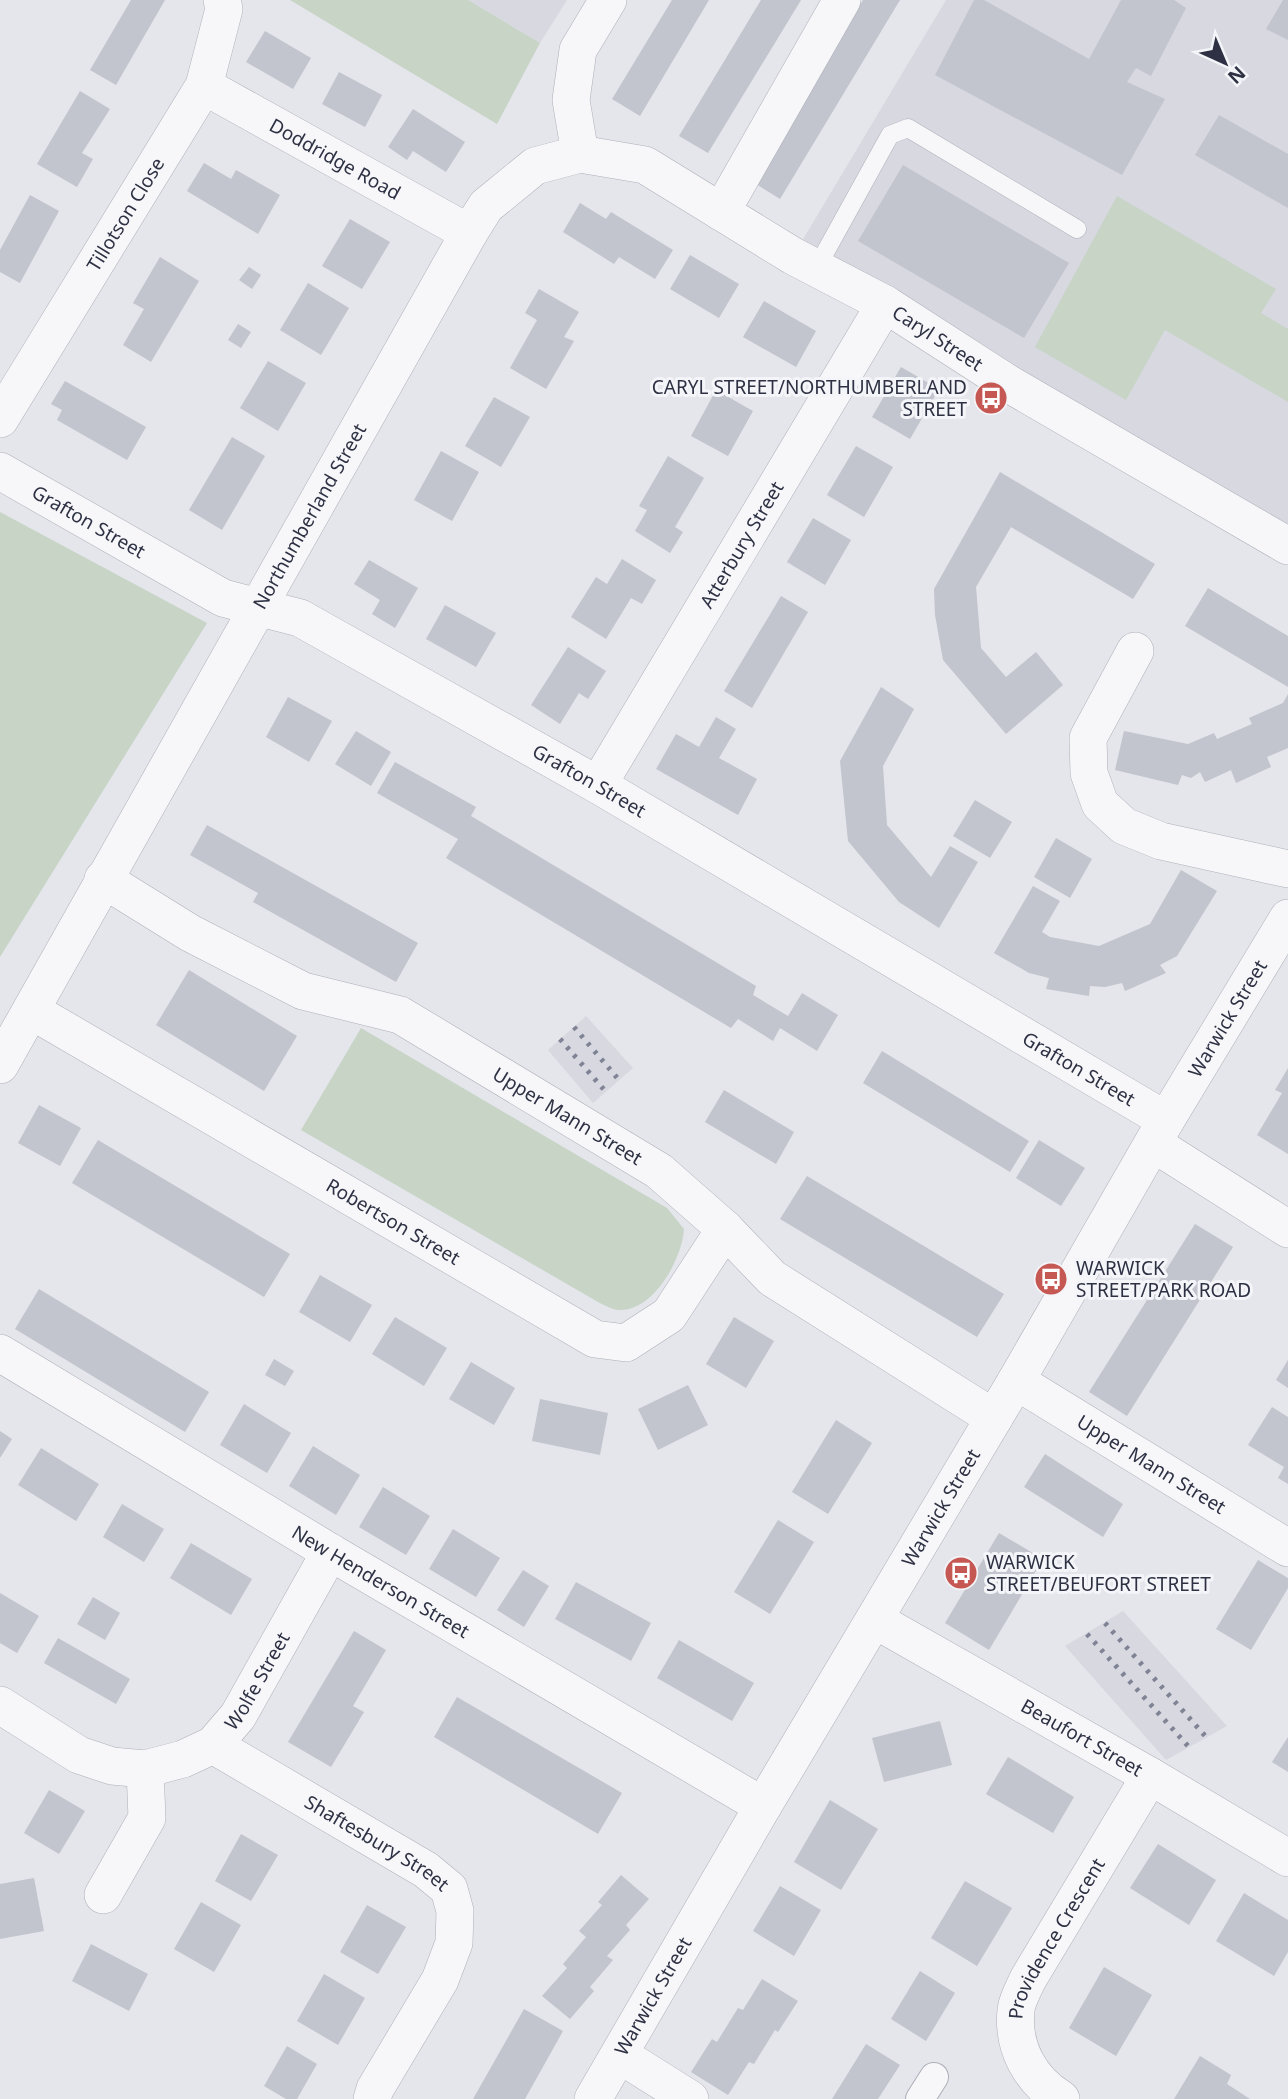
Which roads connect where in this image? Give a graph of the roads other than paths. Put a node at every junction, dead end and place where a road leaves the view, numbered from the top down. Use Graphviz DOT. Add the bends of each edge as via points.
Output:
graph roads {
  1 [pos="222,0"];
  2 [pos="608,0"];
  3 [pos="842,0"];
  4 [pos="204,86"];
  5 [pos="580,154"];
  6 [pos="721,212"];
  7 [pos="1077,229"];
  8 [pos="468,233"];
  9 [pos="816,269"];
  10 [pos="885,304"];
  11 [pos="0,419"];
  12 [pos="0,471"];
  13 [pos="1288,546"];
  14 [pos="259,607"];
  15 [pos="1135,651"];
  16 [pos="598,785"];
  17 [pos="1288,869"];
  18 [pos="103,879"];
  19 [pos="1288,918"];
  20 [pos="32,1011"];
  21 [pos="0,1065"];
  22 [pos="1160,1132"];
  23 [pos="725,1229"];
  24 [pos="1288,1229"];
  25 [pos="0,1353"];
  26 [pos="1016,1381"];
  27 [pos="993,1418"];
  28 [pos="1288,1549"];
  29 [pos="330,1552"];
  30 [pos="875,1620"];
  31 [pos="0,1705"];
  32 [pos="213,1745"];
  33 [pos="145,1769"];
  34 [pos="1150,1776"];
  35 [pos="763,1806"];
  36 [pos="1288,1858"];
  37 [pos="103,1895"];
  38 [pos="620,2055"];
  39 [pos="372,2099"];
  40 [pos="593,2099"];
  41 [pos="690,2099"];
  42 [pos="1061,2099"];
  1 -- 4 [label="street, Tillotson Close" via="224,9"];
  2 -- 5 [label="street" via="578,50 571,100"];
  3 -- 6 [label="street"];
  4 -- 8 [label="street, Doddridge Road"];
  4 -- 11 [label="street, Tillotson Close"];
  5 -- 6 [label="street, Caryl Street" via="645,165"];
  5 -- 8 [label="street, Northumberland Street" via="535,166 486,206"];
  6 -- 9 [label="street, Caryl Street"];
  7 -- 9 [label="lane" via="908,128 890,135"];
  8 -- 14 [label="street, Northumberland Street"];
  9 -- 10 [label="street, Caryl Street"];
  10 -- 13 [label="street, Caryl Street" via="1009,384"];
  10 -- 16 [label="street, Atterbury Street"];
  12 -- 14 [label="street, Grafton Street" via="223,598"];
  14 -- 16 [label="street, Grafton Street" via="300,618"];
  14 -- 18 [label="street, Northumberland Street"];
  15 -- 17 [label="street" via="1088,738 1090,773 1100,804 1124,826 1161,841"];
  16 -- 22 [label="street, Grafton Street"];
  18 -- 20 [label="street, Northumberland Street"];
  18 -- 23 [label="street, Upper Mann Street" via="190,933 303,991 400,1015 659,1171"];
  19 -- 22 [label="street, Warwick Street"];
  20 -- 21 [label="street, Northumberland Street"];
  20 -- 23 [label="street, Robertson Street" via="595,1339 626,1343 670,1315"];
  22 -- 24 [label="street, Grafton Street"];
  22 -- 26 [label="street, Warwick Street"];
  23 -- 27 [label="street, Upper Mann Street" via="772,1278"];
  25 -- 29 [label="street, New Henderson Street"];
  26 -- 27 [label="street, Warwick Street"];
  26 -- 28 [label="street, Upper Mann Street"];
  27 -- 30 [label="street, Warwick Street"];
  29 -- 32 [label="street, Wolfe Street" via="238,1716"];
  29 -- 35 [label="street, New Henderson Street"];
  30 -- 34 [label="street, Beaufort Street"];
  30 -- 35 [label="street, Warwick Street"];
  31 -- 33 [label="street" via="79,1755 112,1766"];
  32 -- 33 [label="street, Wolfe Street"];
  32 -- 39 [label="street, Shaftesbury Street" via="426,1870 449,1889 455,1911 454,1943 440,1980"];
  33 -- 37 [label="street" via="147,1818"];
  34 -- 36 [label="street, Beaufort Street"];
  34 -- 42 [label="street, Providence Crescent" via="1028,1979 1016,2008 1018,2043 1030,2072"];
  35 -- 38 [label="street, Warwick Street"];
  38 -- 40 [label="street, Warwick Street"];
  38 -- 41 [label="street"];
}
